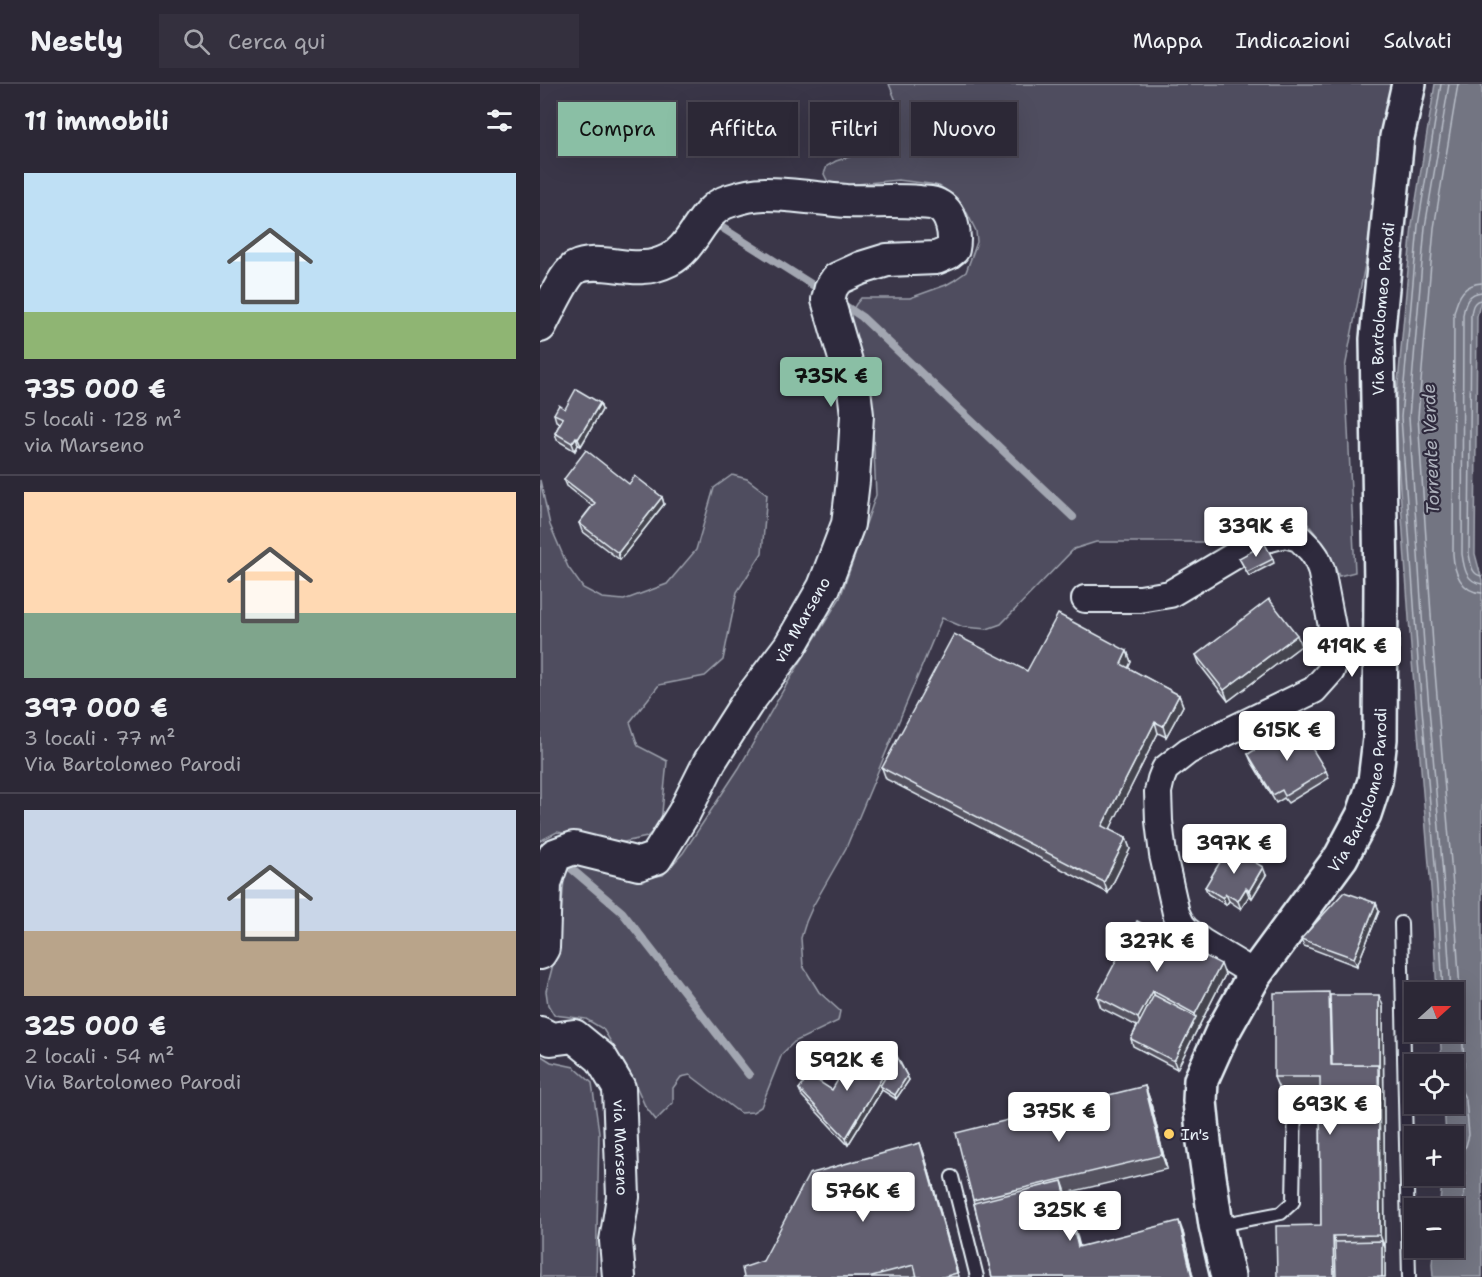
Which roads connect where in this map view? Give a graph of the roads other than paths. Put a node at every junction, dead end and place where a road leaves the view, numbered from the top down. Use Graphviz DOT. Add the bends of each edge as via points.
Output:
graph roads {
  1 [pos="1409,84"];
  2 [pos="540,326"];
  3 [pos="1085,599"];
  4 [pos="1401,923"];
  5 [pos="540,953"];
  6 [pos="1255,974"];
  7 [pos="540,1033"];
  8 [pos="1295,1100"];
  9 [pos="952,1177"];
  10 [pos="1216,1225"];
  11 [pos="619,1277"];
  12 [pos="977,1277"];
  13 [pos="1228,1277"];
  14 [pos="1409,1277"];
  1 -- 6 [label="main road, Via Bartolomeo Parodi" via="1397,137 1377,339 1381,584 1380,739 1375,781 1364,814 1341,858"];
  2 -- 5 [label="street, via Marseno" via="574,269 595,264 643,267 669,260 681,253 712,210 746,196 931,203 942,208 952,225 953,249 942,256 887,260 833,283 828,300 854,389 857,415 848,524 824,587 790,646 716,751 656,858 639,864 574,848 555,855 545,883"];
  3 -- 6 [label="street" via="1140,599 1170,594 1259,541 1285,534 1299,538 1316,557 1334,637 1331,671 1314,690 1188,751 1166,769 1158,792 1163,855 1181,924 1202,942"];
  4 -- 14 [label="lane"];
  6 -- 10 [label="main road, Via Bartolomeo Parodi" via="1201,1080 1204,1142"];
  7 -- 11 [label="street, via Marseno" via="551,1039 574,1036 601,1058 619,1088 623,1197 616,1241"];
  8 -- 10 [label="lane" via="1293,1202 1281,1213"];
  9 -- 12 [label="lane"];
  10 -- 13 [label="main road, Via Bartolomeo Parodi"];
}
